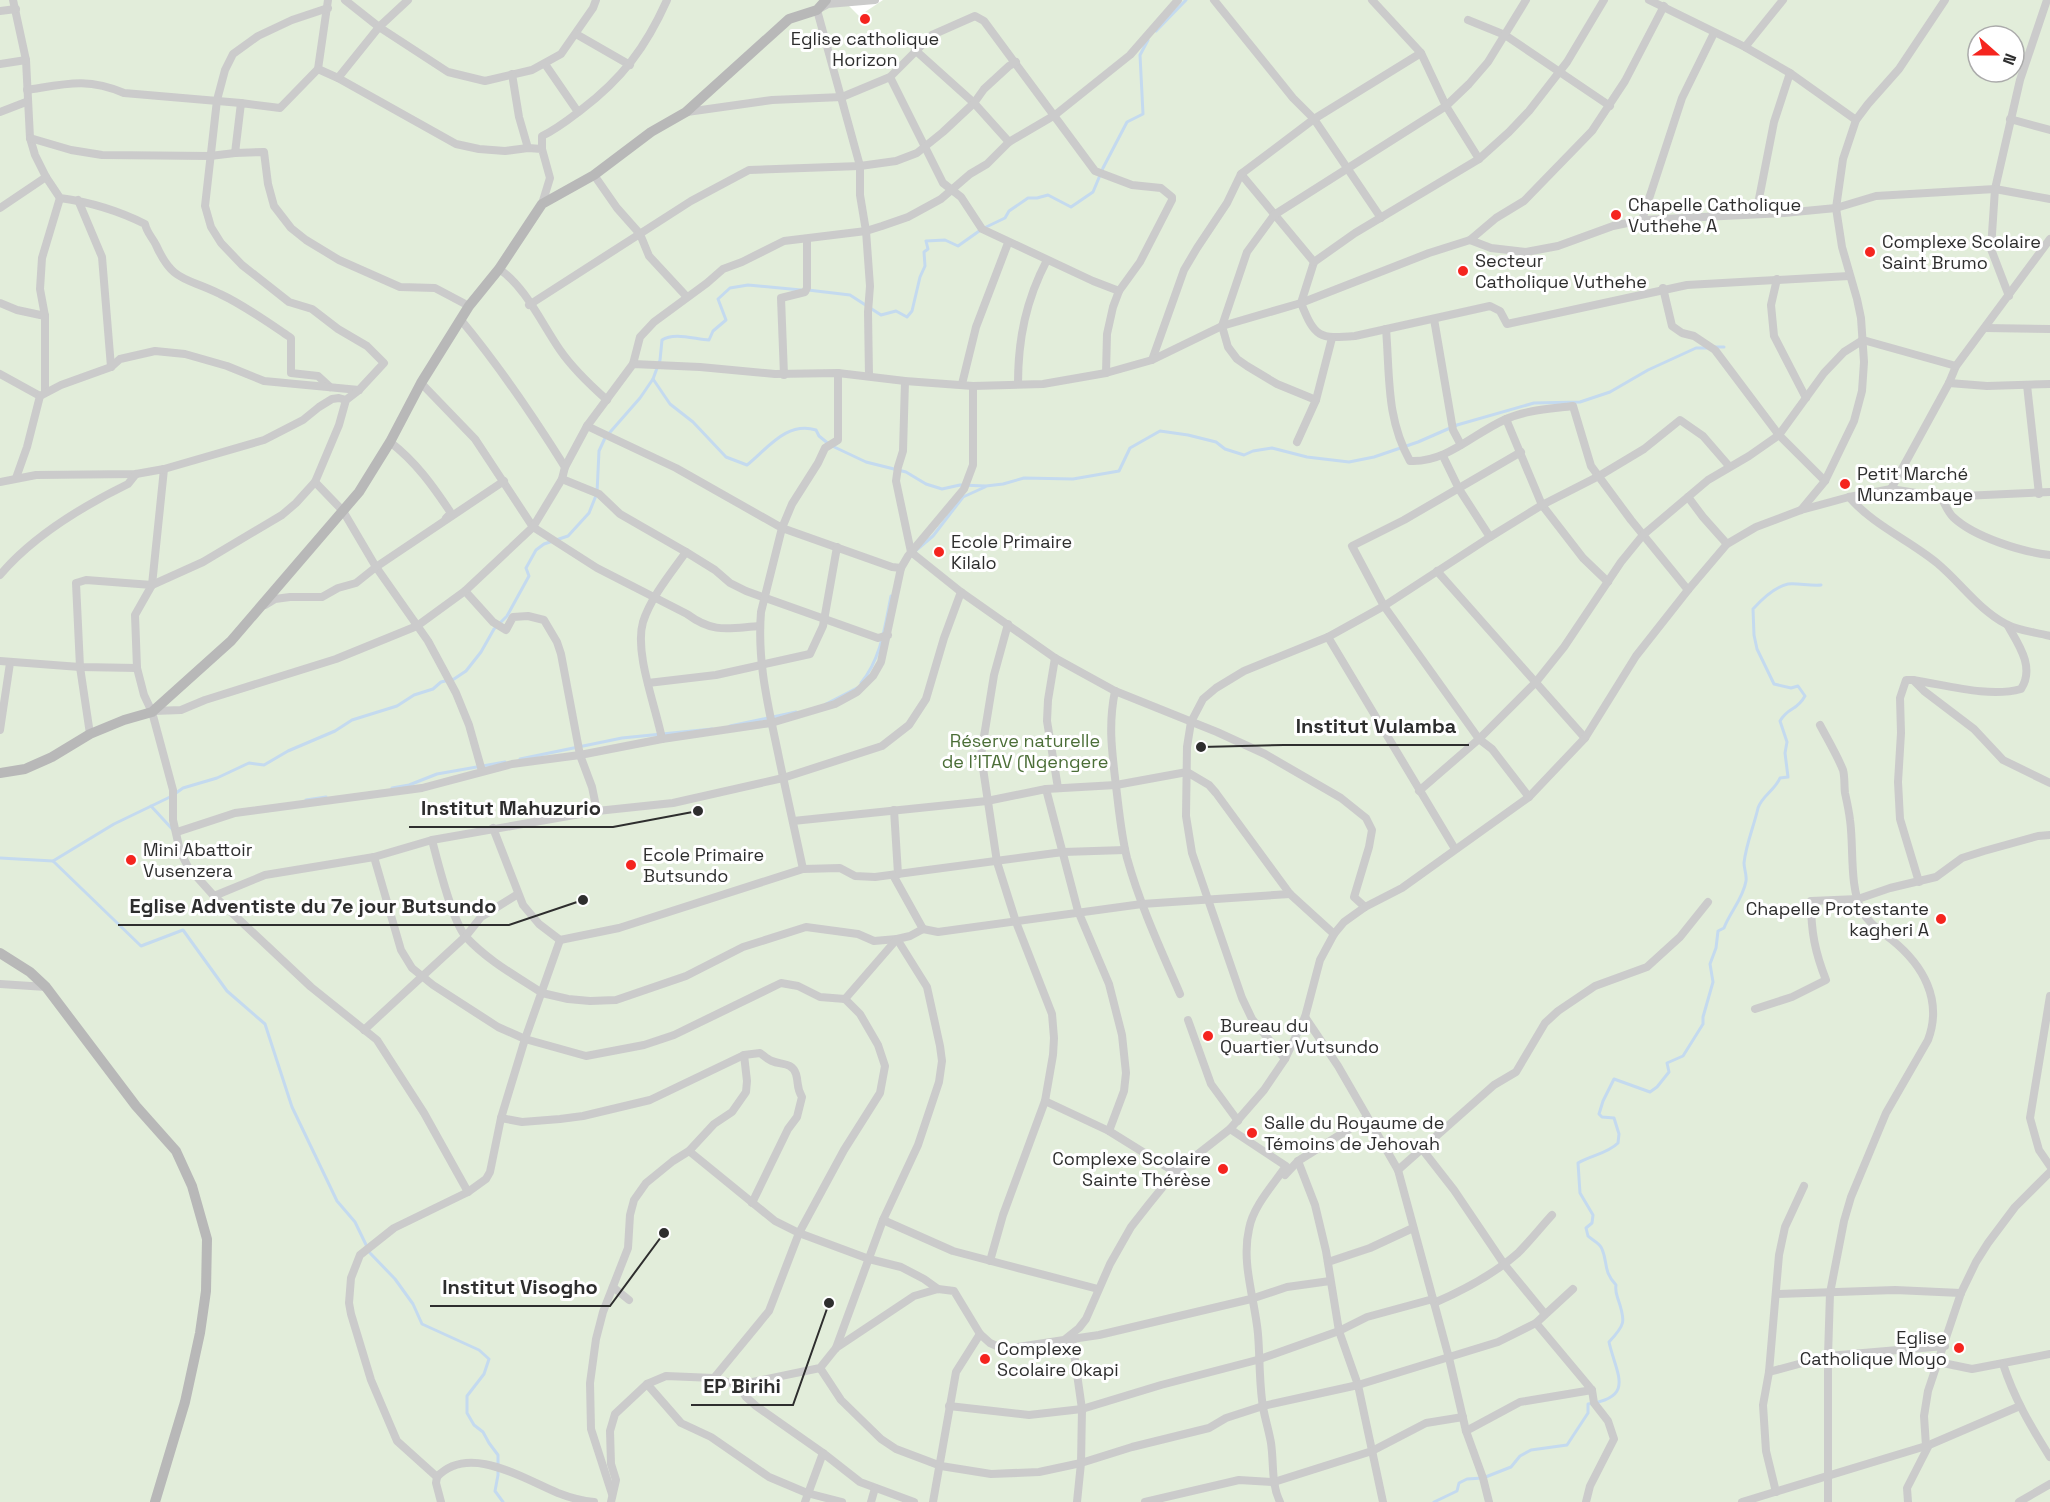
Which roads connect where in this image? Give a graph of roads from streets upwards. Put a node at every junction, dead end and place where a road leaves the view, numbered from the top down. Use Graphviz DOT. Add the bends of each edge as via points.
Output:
graph roads {
  1 [pos="13,0"];
  2 [pos="345,0"];
  3 [pos="408,0"];
  4 [pos="596,0"];
  5 [pos="667,0"];
  6 [pos="826,0"];
  7 [pos="875,0"];
  8 [pos="1179,0"];
  9 [pos="1214,0"];
  10 [pos="1372,0"];
  11 [pos="1526,0"];
  12 [pos="1604,0"];
  13 [pos="1649,0"];
  14 [pos="1782,0"];
  15 [pos="1945,0"];
  16 [pos="2047,0"];
  17 [pos="328,4"];
  18 [pos="817,5"];
  19 [pos="1664,6"];
  20 [pos="16,9"];
  21 [pos="0,11"];
  22 [pos="1468,20"];
  23 [pos="379,27"];
  24 [pos="1714,33"];
  25 [pos="576,34"];
  26 [pos="1505,35"];
  27 [pos="1745,47"];
  28 [pos="915,50"];
  29 [pos="1421,53"];
  30 [pos="26,60"];
  31 [pos="1016,62"];
  32 [pos="0,64"];
  33 [pos="545,64"];
  34 [pos="630,64"];
  35 [pos="318,69"];
  36 [pos="1560,71"];
  37 [pos="1790,73"];
  38 [pos="512,74"];
  39 [pos="890,77"];
  40 [pos="338,78"];
  41 [pos="27,90"];
  42 [pos="842,97"];
  43 [pos="217,100"];
  44 [pos="27,102"];
  45 [pos="241,103"];
  46 [pos="974,103"];
  47 [pos="1446,106"];
  48 [pos="1610,106"];
  49 [pos="0,112"];
  50 [pos="578,112"];
  51 [pos="686,112"];
  52 [pos="1055,116"];
  53 [pos="1314,119"];
  54 [pos="2010,119"];
  55 [pos="1856,120"];
  56 [pos="2050,130"];
  57 [pos="30,138"];
  58 [pos="1008,142"];
  59 [pos="926,146"];
  60 [pos="528,148"];
  61 [pos="542,149"];
  62 [pos="235,153"];
  63 [pos="210,156"];
  64 [pos="1479,159"];
  65 [pos="860,166"];
  66 [pos="1348,168"];
  67 [pos="1241,174"];
  68 [pos="594,175"];
  69 [pos="46,177"];
  70 [pos="1995,189"];
  71 [pos="954,190"];
  72 [pos="60,198"];
  73 [pos="2050,199"];
  74 [pos="78,200"];
  75 [pos="542,204"];
  76 [pos="0,208"];
  77 [pos="1836,208"];
  78 [pos="1756,214"];
  79 [pos="1274,215"];
  80 [pos="1381,219"];
  81 [pos="1642,220"];
  82 [pos="866,231"];
  83 [pos="640,234"];
  84 [pos="807,239"];
  85 [pos="2050,239"];
  86 [pos="1470,240"];
  87 [pos="1008,243"];
  88 [pos="1047,260"];
  89 [pos="1314,262"];
  90 [pos="499,270"];
  91 [pos="1849,276"];
  92 [pos="1777,279"];
  93 [pos="1663,288"];
  94 [pos="1119,291"];
  95 [pos="2009,296"];
  96 [pos="687,297"];
  97 [pos="1301,303"];
  98 [pos="1,305"];
  99 [pos="529,305"];
  100 [pos="469,306"];
  101 [pos="45,316"];
  102 [pos="1434,319"];
  103 [pos="461,320"];
  104 [pos="1222,326"];
  105 [pos="1985,328"];
  106 [pos="2050,329"];
  107 [pos="1386,330"];
  108 [pos="1332,338"];
  109 [pos="1863,340"];
  110 [pos="1152,360"];
  111 [pos="633,364"];
  112 [pos="1956,366"];
  113 [pos="111,367"];
  114 [pos="838,373"];
  115 [pos="1106,373"];
  116 [pos="0,374"];
  117 [pos="784,375"];
  118 [pos="869,376"];
  119 [pos="905,381"];
  120 [pos="1949,382"];
  121 [pos="421,383"];
  122 [pos="962,384"];
  123 [pos="1018,384"];
  124 [pos="2050,384"];
  125 [pos="2027,385"];
  126 [pos="973,386"];
  127 [pos="330,387"];
  128 [pos="359,390"];
  129 [pos="43,394"];
  130 [pos="1806,398"];
  131 [pos="346,400"];
  132 [pos="607,400"];
  133 [pos="1316,400"];
  134 [pos="1506,419"];
  135 [pos="587,426"];
  136 [pos="1779,435"];
  137 [pos="390,442"];
  138 [pos="1297,442"];
  139 [pos="1461,445"];
  140 [pos="1521,452"];
  141 [pos="1443,456"];
  142 [pos="1729,466"];
  143 [pos="565,467"];
  144 [pos="164,469"];
  145 [pos="136,474"];
  146 [pos="1599,476"];
  147 [pos="16,478"];
  148 [pos="562,479"];
  149 [pos="504,481"];
  150 [pos="0,482"];
  151 [pos="315,482"];
  152 [pos="1825,482"];
  153 [pos="1459,489"];
  154 [pos="1891,489"];
  155 [pos="2050,492"];
  156 [pos="2039,494"];
  157 [pos="1688,497"];
  158 [pos="1849,497"];
  159 [pos="1941,497"];
  160 [pos="1542,505"];
  161 [pos="1801,510"];
  162 [pos="342,511"];
  163 [pos="443,522"];
  164 [pos="533,527"];
  165 [pos="782,528"];
  166 [pos="1643,535"];
  167 [pos="1490,537"];
  168 [pos="1727,544"];
  169 [pos="837,547"];
  170 [pos="911,551"];
  171 [pos="686,552"];
  172 [pos="2050,555"];
  173 [pos="376,567"];
  174 [pos="896,568"];
  175 [pos="1437,571"];
  176 [pos="0,574"];
  177 [pos="1608,582"];
  178 [pos="152,585"];
  179 [pos="1688,590"];
  180 [pos="465,591"];
  181 [pos="961,591"];
  182 [pos="655,598"];
  183 [pos="764,598"];
  184 [pos="1384,606"];
  185 [pos="259,610"];
  186 [pos="824,619"];
  187 [pos="1008,624"];
  188 [pos="417,626"];
  189 [pos="760,626"];
  190 [pos="2008,626"];
  191 [pos="888,635"];
  192 [pos="2050,636"];
  193 [pos="1328,637"];
  194 [pos="1055,658"];
  195 [pos="0,661"];
  196 [pos="10,663"];
  197 [pos="80,667"];
  198 [pos="761,667"];
  199 [pos="137,668"];
  200 [pos="1913,680"];
  201 [pos="1536,682"];
  202 [pos="648,683"];
  203 [pos="1115,691"];
  204 [pos="153,712"];
  205 [pos="1,716"];
  206 [pos="770,719"];
  207 [pos="1191,722"];
  208 [pos="1820,725"];
  209 [pos="0,730"];
  210 [pos="90,734"];
  211 [pos="660,735"];
  212 [pos="1585,738"];
  213 [pos="1479,739"];
  214 [pos="580,755"];
  215 [pos="482,771"];
  216 [pos="1187,772"];
  217 [pos="0,773"];
  218 [pos="783,778"];
  219 [pos="2050,783"];
  220 [pos="1116,785"];
  221 [pos="1058,788"];
  222 [pos="1046,789"];
  223 [pos="1419,791"];
  224 [pos="1529,797"];
  225 [pos="987,801"];
  226 [pos="894,810"];
  227 [pos="597,811"];
  228 [pos="793,821"];
  229 [pos="493,828"];
  230 [pos="177,832"];
  231 [pos="2050,836"];
  232 [pos="432,840"];
  233 [pos="1455,849"];
  234 [pos="1125,850"];
  235 [pos="1062,852"];
  236 [pos="374,857"];
  237 [pos="997,862"];
  238 [pos="803,869"];
  239 [pos="896,874"];
  240 [pos="1919,882"];
  241 [pos="518,894"];
  242 [pos="1290,894"];
  243 [pos="214,896"];
  244 [pos="1858,899"];
  245 [pos="1209,900"];
  246 [pos="1707,902"];
  247 [pos="1142,904"];
  248 [pos="1365,908"];
  249 [pos="1078,911"];
  250 [pos="1016,922"];
  251 [pos="923,929"];
  252 [pos="1334,934"];
  253 [pos="466,936"];
  254 [pos="897,939"];
  255 [pos="560,940"];
  256 [pos="0,953"];
  257 [pos="421,976"];
  258 [pos="0,984"];
  259 [pos="46,987"];
  260 [pos="542,993"];
  261 [pos="1180,994"];
  262 [pos="2050,996"];
  263 [pos="845,999"];
  264 [pos="1755,1009"];
  265 [pos="1305,1017"];
  266 [pos="1188,1020"];
  267 [pos="364,1030"];
  268 [pos="525,1039"];
  269 [pos="744,1055"];
  270 [pos="1285,1059"];
  271 [pos="1045,1101"];
  272 [pos="501,1118"];
  273 [pos="1367,1118"];
  274 [pos="1238,1121"];
  275 [pos="1230,1129"];
  276 [pos="1109,1131"];
  277 [pos="1422,1149"];
  278 [pos="689,1151"];
  279 [pos="1298,1161"];
  280 [pos="1398,1170"];
  281 [pos="2049,1171"];
  282 [pos="1174,1172"];
  283 [pos="1804,1186"];
  284 [pos="468,1192"];
  285 [pos="1263,1199"];
  286 [pos="752,1203"];
  287 [pos="1552,1215"];
  288 [pos="883,1220"];
  289 [pos="1413,1228"];
  290 [pos="799,1233"];
  291 [pos="869,1259"];
  292 [pos="990,1261"];
  293 [pos="1328,1262"];
  294 [pos="1504,1264"];
  295 [pos="1330,1281"];
  296 [pos="613,1287"];
  297 [pos="938,1289"];
  298 [pos="1098,1289"];
  299 [pos="1573,1289"];
  300 [pos="1830,1293"];
  301 [pos="1961,1293"];
  302 [pos="1776,1294"];
  303 [pos="1251,1299"];
  304 [pos="629,1300"];
  305 [pos="1434,1301"];
  306 [pos="1545,1314"];
  307 [pos="1536,1323"];
  308 [pos="1339,1330"];
  309 [pos="980,1334"];
  310 [pos="1068,1340"];
  311 [pos="1945,1346"];
  312 [pos="836,1348"];
  313 [pos="2050,1354"];
  314 [pos="1828,1356"];
  315 [pos="1449,1358"];
  316 [pos="1257,1360"];
  317 [pos="1938,1362"];
  318 [pos="2003,1364"];
  319 [pos="820,1368"];
  320 [pos="1769,1372"];
  321 [pos="714,1378"];
  322 [pos="647,1384"];
  323 [pos="738,1385"];
  324 [pos="1358,1385"];
  325 [pos="1592,1390"];
  326 [pos="948,1406"];
  327 [pos="2020,1406"];
  328 [pos="1263,1407"];
  329 [pos="1082,1409"];
  330 [pos="1463,1417"];
  331 [pos="1466,1431"];
  332 [pos="1928,1446"];
  333 [pos="1372,1451"];
  334 [pos="823,1453"];
  335 [pos="2050,1457"];
  336 [pos="1081,1463"];
  337 [pos="941,1466"];
  338 [pos="1830,1476"];
  339 [pos="436,1477"];
  340 [pos="1274,1482"];
  341 [pos="2050,1484"];
  342 [pos="875,1488"];
  343 [pos="807,1492"];
  344 [pos="1776,1492"];
  345 [pos="612,1498"];
  346 [pos="155,1502"];
  347 [pos="441,1502"];
  348 [pos="594,1502"];
  349 [pos="805,1502"];
  350 [pos="842,1502"];
  351 [pos="872,1502"];
  352 [pos="914,1502"];
  353 [pos="933,1502"];
  354 [pos="1077,1502"];
  355 [pos="1145,1502"];
  356 [pos="1280,1502"];
  357 [pos="1383,1502"];
  358 [pos="1489,1502"];
  359 [pos="1586,1502"];
  360 [pos="1743,1502"];
  361 [pos="1828,1502"];
  362 [pos="1908,1502"];
  363 [pos="2019,1502"];
  1 -- 20 [label="street"];
  2 -- 23 [label="street"];
  3 -- 23 [label="street"];
  4 -- 25 [label="street"];
  5 -- 34 [label="street"];
  6 -- 18 [label="street"];
  7 -- 18 [label="street"];
  8 -- 52 [label="street" via="1130,55"];
  9 -- 53 [label="street"];
  10 -- 29 [label="street"];
  11 -- 26 [label="street"];
  12 -- 36 [label="street"];
  13 -- 19 [label="street"];
  14 -- 27 [label="street"];
  15 -- 55 [label="street" via="1899,69"];
  16 -- 54 [label="street"];
  17 -- 35 [label="street"];
  17 -- 43 [label="street" via="258,36 233,54"];
  18 -- 42 [label="street"];
  18 -- 51 [label="street" via="789,19"];
  19 -- 24 [label="street"];
  19 -- 48 [label="street"];
  20 -- 21 [label="street"];
  20 -- 30 [label="street"];
  22 -- 26 [label="street"];
  23 -- 38 [label="street" via="448,72 485,81"];
  23 -- 40 [label="street"];
  24 -- 27 [label="street"];
  24 -- 81 [label="street" via="1682,98"];
  25 -- 33 [label="street" via="561,54"];
  25 -- 34 [label="street"];
  26 -- 36 [label="street"];
  26 -- 47 [label="street" via="1488,62"];
  27 -- 37 [label="street"];
  28 -- 31 [label="street" via="932,35 975,16 984,21"];
  28 -- 39 [label="street"];
  28 -- 46 [label="street"];
  29 -- 47 [label="street"];
  29 -- 53 [label="street"];
  30 -- 32 [label="street"];
  30 -- 41 [label="street"];
  31 -- 46 [label="street"];
  31 -- 52 [label="street"];
  33 -- 38 [label="street"];
  33 -- 50 [label="street"];
  34 -- 50 [label="street"];
  35 -- 40 [label="street"];
  35 -- 45 [label="street" via="280,108"];
  36 -- 48 [label="street"];
  36 -- 64 [label="street" via="1529,111"];
  37 -- 55 [label="street"];
  37 -- 78 [label="street" via="1774,122"];
  38 -- 60 [label="street"];
  39 -- 42 [label="street"];
  39 -- 59 [label="street"];
  40 -- 60 [label="street" via="456,144 496,150"];
  41 -- 43 [label="street" via="86,82 124,93"];
  41 -- 44 [label="street"];
  42 -- 51 [label="street" via="772,100"];
  42 -- 65 [label="street"];
  43 -- 45 [label="street"];
  43 -- 63 [label="street"];
  44 -- 49 [label="street"];
  44 -- 57 [label="street"];
  45 -- 62 [label="street"];
  46 -- 58 [label="street"];
  46 -- 59 [label="street"];
  47 -- 64 [label="street"];
  47 -- 66 [label="street"];
  48 -- 86 [label="street" via="1592,131 1524,201"];
  50 -- 61 [label="street" via="560,128 542,136"];
  51 -- 68 [label="street" via="651,132"];
  52 -- 58 [label="street"];
  52 -- 94 [label="street" via="1095,171 1132,184 1161,188 1172,197 1140,262"];
  53 -- 66 [label="street"];
  53 -- 67 [label="street"];
  54 -- 56 [label="street"];
  54 -- 70 [label="street"];
  55 -- 77 [label="street" via="1843,159"];
  57 -- 63 [label="street" via="102,155"];
  57 -- 69 [label="street"];
  58 -- 71 [label="street"];
  59 -- 65 [label="street" via="896,161"];
  59 -- 71 [label="street" via="943,183"];
  60 -- 61 [label="street"];
  61 -- 75 [label="street" via="550,178"];
  62 -- 63 [label="street"];
  62 -- 100 [label="street" via="264,152 274,206 306,240 339,260 400,287 435,288"];
  63 -- 128 [label="street" via="205,206 210,227 242,265 289,302 312,309 367,346 384,363"];
  64 -- 80 [label="street"];
  65 -- 82 [label="street"];
  65 -- 83 [label="street" via="749,170"];
  66 -- 79 [label="street"];
  66 -- 80 [label="street"];
  67 -- 79 [label="street"];
  67 -- 110 [label="street" via="1184,270"];
  68 -- 75 [label="street"];
  68 -- 83 [label="street"];
  69 -- 72 [label="street"];
  69 -- 76 [label="street"];
  70 -- 73 [label="street"];
  70 -- 77 [label="street" via="1876,196"];
  70 -- 95 [label="street" via="1991,249"];
  71 -- 82 [label="street" via="908,217"];
  71 -- 87 [label="street" via="982,230"];
  72 -- 74 [label="street"];
  72 -- 101 [label="street" via="42,258 40,289"];
  74 -- 113 [label="street" via="102,256"];
  74 -- 127 [label="street" via="125,214 145,225 167,267 180,278 220,294 291,338 291,374 318,376"];
  75 -- 90 [label="street"];
  77 -- 78 [label="street"];
  77 -- 91 [label="street"];
  78 -- 81 [label="street"];
  79 -- 89 [label="street"];
  79 -- 104 [label="street" via="1247,252"];
  80 -- 89 [label="street"];
  81 -- 86 [label="street" via="1526,252 1491,248"];
  82 -- 84 [label="street"];
  82 -- 118 [label="street"];
  83 -- 96 [label="street" via="649,256"];
  83 -- 99 [label="street"];
  84 -- 96 [label="street" via="783,241 723,269"];
  84 -- 117 [label="street" via="806,290 781,298"];
  85 -- 95 [label="street"];
  86 -- 97 [label="street"];
  87 -- 88 [label="street"];
  87 -- 122 [label="street" via="976,327"];
  88 -- 94 [label="street"];
  88 -- 123 [label="street" via="1034,285 1020,337"];
  89 -- 97 [label="street"];
  90 -- 99 [label="street" via="512,278"];
  90 -- 100 [label="street"];
  91 -- 92 [label="street"];
  91 -- 109 [label="street"];
  92 -- 93 [label="street"];
  92 -- 130 [label="street" via="1771,305 1774,336"];
  93 -- 102 [label="street" via="1507,324 1500,311 1490,306"];
  93 -- 136 [label="street" via="1672,326 1715,351"];
  94 -- 115 [label="street" via="1107,334"];
  95 -- 105 [label="street"];
  96 -- 111 [label="street" via="640,337"];
  97 -- 104 [label="street"];
  97 -- 108 [label="street" via="1311,326 1320,335"];
  98 -- 101 [label="street"];
  99 -- 132 [label="street" via="581,377"];
  100 -- 103 [label="street"];
  101 -- 129 [label="street"];
  102 -- 107 [label="street"];
  102 -- 139 [label="street" via="1453,430"];
  103 -- 121 [label="street"];
  103 -- 143 [label="street" via="520,397"];
  104 -- 110 [label="street"];
  104 -- 133 [label="street" via="1237,359 1277,384"];
  105 -- 106 [label="street"];
  105 -- 112 [label="street"];
  107 -- 108 [label="street"];
  107 -- 141 [label="street" via="1391,411 1398,438 1410,461"];
  108 -- 133 [label="street"];
  109 -- 112 [label="street"];
  109 -- 130 [label="street" via="1844,352"];
  109 -- 152 [label="street" via="1859,405"];
  110 -- 115 [label="street"];
  111 -- 117 [label="street"];
  111 -- 132 [label="street"];
  112 -- 120 [label="street"];
  113 -- 127 [label="street" via="120,359 155,351 185,354 264,381"];
  113 -- 129 [label="street"];
  114 -- 117 [label="street"];
  114 -- 118 [label="street"];
  114 -- 165 [label="street" via="838,440 825,448"];
  115 -- 123 [label="street"];
  116 -- 129 [label="street"];
  118 -- 119 [label="street"];
  119 -- 122 [label="street"];
  119 -- 170 [label="street" via="903,451 896,481"];
  120 -- 125 [label="street"];
  120 -- 154 [label="street"];
  121 -- 137 [label="street"];
  121 -- 149 [label="street" via="475,439"];
  122 -- 126 [label="street"];
  123 -- 126 [label="street"];
  124 -- 125 [label="street"];
  125 -- 156 [label="street"];
  126 -- 170 [label="street" via="973,459 966,484"];
  127 -- 128 [label="street"];
  128 -- 131 [label="street"];
  129 -- 147 [label="street"];
  130 -- 136 [label="street"];
  131 -- 144 [label="street" via="332,399 303,420 264,440"];
  131 -- 151 [label="street"];
  132 -- 135 [label="street"];
  133 -- 138 [label="street"];
  134 -- 139 [label="street"];
  134 -- 140 [label="street"];
  134 -- 146 [label="street" via="1525,412 1573,406 1591,466"];
  135 -- 143 [label="street"];
  135 -- 165 [label="street" via="676,468"];
  136 -- 142 [label="street"];
  136 -- 152 [label="street"];
  137 -- 162 [label="street" via="359,492"];
  137 -- 163 [label="street" via="410,458 442,499 451,513"];
  139 -- 141 [label="street"];
  140 -- 153 [label="street"];
  140 -- 160 [label="street"];
  141 -- 153 [label="street"];
  142 -- 146 [label="street" via="1703,436 1680,420 1644,449"];
  142 -- 157 [label="street"];
  143 -- 148 [label="street"];
  144 -- 145 [label="street"];
  144 -- 178 [label="street"];
  145 -- 147 [label="street"];
  145 -- 176 [label="street" via="128,484 59,524"];
  146 -- 160 [label="street"];
  146 -- 166 [label="street"];
  147 -- 150 [label="street"];
  148 -- 164 [label="street"];
  148 -- 171 [label="street" via="596,493 620,514"];
  149 -- 163 [label="street"];
  149 -- 164 [label="street"];
  151 -- 162 [label="street"];
  151 -- 178 [label="street" via="282,515 203,562"];
  152 -- 161 [label="street"];
  153 -- 167 [label="street"];
  153 -- 184 [label="street" via="1352,546"];
  154 -- 158 [label="street"];
  154 -- 159 [label="street"];
  155 -- 156 [label="street"];
  156 -- 159 [label="street"];
  157 -- 166 [label="street"];
  157 -- 168 [label="street"];
  158 -- 161 [label="street"];
  158 -- 190 [label="street" via="1863,513 1936,562 1983,609"];
  159 -- 172 [label="street" via="1952,517 1981,535 2029,553"];
  160 -- 167 [label="street"];
  160 -- 177 [label="street" via="1583,558"];
  161 -- 168 [label="street" via="1756,527"];
  162 -- 173 [label="street"];
  162 -- 185 [label="street"];
  163 -- 173 [label="street"];
  164 -- 180 [label="street"];
  164 -- 182 [label="street" via="597,568"];
  165 -- 169 [label="street"];
  165 -- 183 [label="street"];
  166 -- 177 [label="street"];
  166 -- 179 [label="street"];
  167 -- 175 [label="street"];
  168 -- 179 [label="street"];
  169 -- 174 [label="street"];
  169 -- 186 [label="street"];
  170 -- 174 [label="street"];
  170 -- 181 [label="street"];
  171 -- 182 [label="street"];
  171 -- 183 [label="street" via="730,583"];
  173 -- 185 [label="street" via="356,583 322,597 275,600"];
  173 -- 188 [label="street"];
  174 -- 191 [label="street"];
  175 -- 184 [label="street"];
  175 -- 201 [label="street"];
  177 -- 201 [label="street"];
  178 -- 197 [label="street" via="86,580 76,583"];
  178 -- 199 [label="street" via="135,615"];
  179 -- 212 [label="street" via="1636,656"];
  180 -- 188 [label="street"];
  180 -- 214 [label="street" via="506,630 513,617 544,620 561,654"];
  181 -- 187 [label="street"];
  181 -- 218 [label="street" via="926,699 909,725 882,746"];
  182 -- 189 [label="street" via="717,629"];
  182 -- 202 [label="street" via="641,629"];
  183 -- 186 [label="street"];
  183 -- 189 [label="street"];
  184 -- 193 [label="street"];
  184 -- 213 [label="street"];
  185 -- 204 [label="street"];
  186 -- 191 [label="street" via="878,638"];
  186 -- 198 [label="street" via="810,654"];
  187 -- 194 [label="street"];
  187 -- 225 [label="street" via="994,675 981,755"];
  188 -- 204 [label="street" via="336,659 181,710"];
  188 -- 215 [label="street" via="456,693"];
  189 -- 198 [label="street"];
  190 -- 192 [label="street"];
  190 -- 200 [label="street" via="2024,654 2026,683 2021,689 1985,692"];
  191 -- 206 [label="street" via="881,662 857,692 835,704"];
  193 -- 207 [label="street" via="1216,688 1203,699"];
  193 -- 223 [label="street"];
  194 -- 203 [label="street"];
  194 -- 221 [label="street" via="1047,721"];
  195 -- 196 [label="street"];
  196 -- 197 [label="street"];
  196 -- 205 [label="street"];
  197 -- 199 [label="street"];
  197 -- 210 [label="street"];
  198 -- 202 [label="street"];
  198 -- 206 [label="street"];
  199 -- 204 [label="street"];
  200 -- 219 [label="street" via="1974,729 2003,760"];
  200 -- 240 [label="street" via="1906,680 1900,698 1898,782 1900,819"];
  201 -- 212 [label="street"];
  201 -- 213 [label="street"];
  202 -- 211 [label="street"];
  203 -- 207 [label="street"];
  203 -- 220 [label="street" via="1110,735"];
  204 -- 210 [label="street"];
  204 -- 230 [label="street" via="173,790"];
  205 -- 209 [label="street"];
  206 -- 211 [label="street"];
  206 -- 218 [label="street"];
  207 -- 216 [label="street"];
  207 -- 248 [label="street" via="1265,754 1341,798 1366,818 1372,830 1354,897"];
  208 -- 244 [label="street" via="1844,772"];
  210 -- 217 [label="street" via="25,769"];
  211 -- 214 [label="street"];
  212 -- 224 [label="street"];
  213 -- 223 [label="street"];
  213 -- 224 [label="street" via="1492,749"];
  214 -- 215 [label="street"];
  214 -- 227 [label="street"];
  215 -- 230 [label="street" via="422,788 235,813"];
  216 -- 220 [label="street"];
  216 -- 242 [label="street" via="1216,793"];
  216 -- 245 [label="street" via="1186,816 1192,853"];
  218 -- 227 [label="street" via="673,803"];
  218 -- 228 [label="street"];
  220 -- 221 [label="street"];
  220 -- 234 [label="street"];
  221 -- 222 [label="street"];
  222 -- 225 [label="street"];
  222 -- 235 [label="street"];
  223 -- 233 [label="street"];
  224 -- 233 [label="street"];
  225 -- 226 [label="street"];
  225 -- 237 [label="street"];
  226 -- 228 [label="street"];
  226 -- 239 [label="street"];
  227 -- 229 [label="street"];
  228 -- 238 [label="street"];
  229 -- 232 [label="street"];
  229 -- 241 [label="street"];
  230 -- 243 [label="street" via="188,867"];
  231 -- 240 [label="street" via="1984,850 1962,858 1936,877"];
  232 -- 236 [label="street"];
  232 -- 253 [label="street" via="456,918"];
  233 -- 248 [label="street" via="1402,888"];
  234 -- 235 [label="street"];
  234 -- 247 [label="street"];
  235 -- 237 [label="street"];
  235 -- 249 [label="street"];
  236 -- 243 [label="street" via="265,875"];
  236 -- 257 [label="street" via="401,950"];
  237 -- 239 [label="street"];
  237 -- 250 [label="street"];
  238 -- 239 [label="street" via="840,868 855,876"];
  238 -- 255 [label="street" via="619,928"];
  239 -- 251 [label="street"];
  240 -- 244 [label="street"];
  241 -- 253 [label="street" via="481,917"];
  241 -- 255 [label="street" via="529,915"];
  242 -- 245 [label="street"];
  242 -- 252 [label="street"];
  243 -- 267 [label="street" via="311,987"];
  244 -- 264 [label="street" via="1811,901 1811,932 1826,981"];
  244 -- 300 [label="street" via="1869,921 1918,967 1928,984 1934,1012 1928,1040 1886,1113 1851,1197"];
  245 -- 247 [label="street"];
  245 -- 270 [label="street" via="1252,1019"];
  246 -- 277 [label="street" via="1680,937 1647,967 1595,986 1558,1011 1545,1023 1516,1072 1494,1085"];
  247 -- 249 [label="street"];
  247 -- 261 [label="street"];
  248 -- 252 [label="street"];
  249 -- 250 [label="street"];
  249 -- 276 [label="street" via="1109,984 1122,1035 1124,1091"];
  250 -- 251 [label="street" via="938,932"];
  250 -- 271 [label="street" via="1052,1014 1053,1055"];
  251 -- 254 [label="street"];
  252 -- 265 [label="street" via="1320,960"];
  253 -- 257 [label="street"];
  253 -- 260 [label="street" via="486,956"];
  254 -- 260 [label="street" via="874,941 858,934 806,927 743,947 686,976 616,999 568,999"];
  254 -- 263 [label="street"];
  254 -- 288 [label="street" via="927,987 942,1061 918,1145"];
  255 -- 260 [label="street"];
  256 -- 259 [label="street"];
  257 -- 267 [label="street"];
  257 -- 268 [label="street" via="498,1027"];
  258 -- 259 [label="street"];
  259 -- 346 [label="street" via="136,1106 176,1151 192,1186 207,1239 200,1333 185,1402"];
  260 -- 268 [label="street"];
  262 -- 281 [label="street" via="2030,1118"];
  263 -- 268 [label="street" via="820,997 781,983 674,1035 586,1056"];
  263 -- 290 [label="street" via="860,1014 878,1045 885,1066 880,1093"];
  265 -- 270 [label="street"];
  265 -- 273 [label="street"];
  266 -- 274 [label="street" via="1211,1084"];
  267 -- 284 [label="street" via="384,1049"];
  268 -- 272 [label="street"];
  269 -- 272 [label="street" via="650,1100 560,1119 522,1122"];
  269 -- 278 [label="street" via="746,1092 732,1112 714,1124"];
  269 -- 286 [label="street" via="760,1053 791,1067 802,1097 797,1117"];
  270 -- 274 [label="street"];
  271 -- 276 [label="street"];
  271 -- 292 [label="street"];
  272 -- 284 [label="street" via="490,1172"];
  273 -- 279 [label="street"];
  273 -- 280 [label="street"];
  274 -- 275 [label="street"];
  275 -- 282 [label="street"];
  275 -- 285 [label="street" via="1286,1166"];
  276 -- 282 [label="street"];
  277 -- 280 [label="street"];
  277 -- 294 [label="street"];
  278 -- 286 [label="street"];
  278 -- 296 [label="street" via="646,1183 634,1200 627,1248"];
  279 -- 285 [label="street"];
  279 -- 293 [label="street" via="1316,1205"];
  280 -- 289 [label="street"];
  281 -- 301 [label="street" via="1988,1243"];
  282 -- 298 [label="street" via="1131,1227"];
  283 -- 302 [label="street" via="1785,1227"];
  284 -- 339 [label="street" via="394,1228 360,1255 351,1278 349,1303 371,1380 397,1441"];
  285 -- 303 [label="street" via="1248,1230"];
  286 -- 290 [label="street"];
  287 -- 294 [label="street"];
  288 -- 291 [label="street"];
  288 -- 292 [label="street" via="953,1251"];
  289 -- 293 [label="street"];
  289 -- 305 [label="street"];
  290 -- 291 [label="street"];
  290 -- 321 [label="street" via="769,1311"];
  291 -- 297 [label="street" via="901,1268"];
  291 -- 312 [label="street"];
  292 -- 298 [label="street"];
  293 -- 295 [label="street"];
  294 -- 305 [label="street" via="1474,1284"];
  294 -- 306 [label="street"];
  295 -- 303 [label="street" via="1287,1287"];
  295 -- 308 [label="street"];
  296 -- 304 [label="street"];
  296 -- 345 [label="street" via="596,1339 589,1412"];
  297 -- 309 [label="street" via="954,1291"];
  297 -- 312 [label="street" via="914,1296"];
  298 -- 310 [label="street" via="1086,1319"];
  299 -- 306 [label="street"];
  300 -- 301 [label="street"];
  300 -- 302 [label="street"];
  300 -- 314 [label="street"];
  301 -- 311 [label="street"];
  302 -- 320 [label="street"];
  303 -- 310 [label="street"];
  303 -- 316 [label="street" via="1258,1334"];
  305 -- 308 [label="street" via="1367,1317"];
  305 -- 315 [label="street"];
  306 -- 307 [label="street"];
  307 -- 315 [label="street" via="1498,1342"];
  307 -- 325 [label="street"];
  308 -- 316 [label="street"];
  308 -- 324 [label="street"];
  309 -- 310 [label="street" via="999,1347 1012,1348"];
  309 -- 326 [label="street" via="956,1372"];
  310 -- 329 [label="street"];
  311 -- 314 [label="street"];
  311 -- 317 [label="street"];
  312 -- 319 [label="street"];
  313 -- 318 [label="street"];
  314 -- 320 [label="street"];
  314 -- 338 [label="street"];
  315 -- 324 [label="street"];
  315 -- 330 [label="street"];
  316 -- 328 [label="street"];
  316 -- 329 [label="street"];
  317 -- 318 [label="street" via="1972,1369"];
  317 -- 332 [label="street" via="1924,1416"];
  318 -- 327 [label="street"];
  319 -- 323 [label="street"];
  319 -- 337 [label="street" via="841,1400 881,1439 911,1456"];
  320 -- 344 [label="street" via="1763,1405 1766,1451"];
  321 -- 322 [label="street" via="666,1376"];
  321 -- 323 [label="street"];
  322 -- 343 [label="street" via="681,1423 711,1437 769,1477"];
  322 -- 345 [label="street" via="615,1414 610,1431 611,1464 616,1480"];
  323 -- 334 [label="street" via="756,1406"];
  324 -- 328 [label="street"];
  324 -- 333 [label="street"];
  325 -- 331 [label="street" via="1520,1402"];
  325 -- 359 [label="street" via="1594,1403 1608,1421 1614,1439"];
  326 -- 329 [label="street" via="1029,1414"];
  326 -- 337 [label="street"];
  327 -- 332 [label="street"];
  327 -- 335 [label="street"];
  328 -- 336 [label="street" via="1209,1428"];
  328 -- 340 [label="street"];
  329 -- 336 [label="street"];
  330 -- 331 [label="street"];
  330 -- 333 [label="street" via="1426,1423"];
  331 -- 358 [label="street"];
  332 -- 338 [label="street"];
  332 -- 362 [label="street" via="1907,1488"];
  333 -- 340 [label="street"];
  333 -- 357 [label="street"];
  334 -- 342 [label="street" via="860,1482"];
  334 -- 343 [label="street"];
  336 -- 337 [label="street" via="1039,1473 991,1474"];
  336 -- 354 [label="street"];
  337 -- 353 [label="street"];
  338 -- 344 [label="street"];
  338 -- 361 [label="street"];
  339 -- 347 [label="street"];
  339 -- 348 [label="street" via="461,1464 477,1463 503,1469 579,1501"];
  340 -- 355 [label="street" via="1239,1480"];
  340 -- 356 [label="street"];
  341 -- 363 [label="street"];
  342 -- 351 [label="street"];
  342 -- 352 [label="street"];
  343 -- 349 [label="street"];
  343 -- 350 [label="street"];
  344 -- 360 [label="street"];
}
